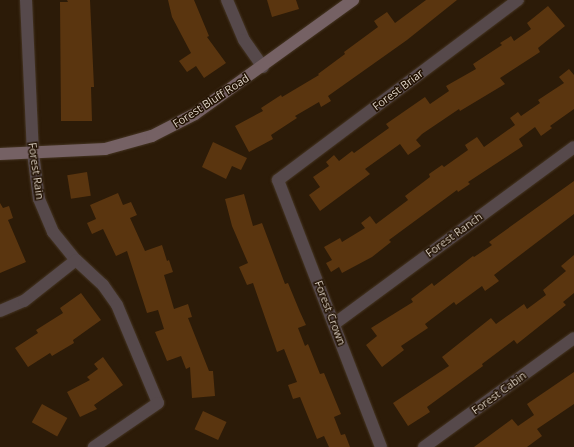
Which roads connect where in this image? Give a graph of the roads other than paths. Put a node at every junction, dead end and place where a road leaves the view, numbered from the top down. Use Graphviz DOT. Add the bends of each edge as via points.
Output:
graph roads {
  1 [pos="26,0"];
  2 [pos="227,0"];
  3 [pos="353,0"];
  4 [pos="518,0"];
  5 [pos="263,67"];
  6 [pos="574,147"];
  7 [pos="32,153"];
  8 [pos="0,154"];
  9 [pos="278,180"];
  10 [pos="76,260"];
  11 [pos="0,311"];
  12 [pos="334,324"];
  13 [pos="574,338"];
  14 [pos="94,447"];
  15 [pos="380,447"];
  16 [pos="424,447"];
  1 -- 7 [label="street, Forest Rain"];
  2 -- 5 [label="street" via="244,40"];
  3 -- 5 [label="street, Forest Bluff Road"];
  4 -- 9 [label="street, Forest Briar"];
  5 -- 7 [label="street, Forest Bluff Road" via="195,114 152,136 105,149"];
  6 -- 12 [label="street, Forest Ranch"];
  7 -- 8 [label="street, Forest Bluff Road"];
  7 -- 10 [label="street, Forest Rain" via="36,187 45,216 53,232"];
  9 -- 12 [label="street, Forest Crown"];
  10 -- 11 [label="street" via="24,301"];
  10 -- 14 [label="street, Forest Rain" via="103,285 116,305 158,403"];
  12 -- 15 [label="street, Forest Crown"];
  13 -- 16 [label="street, Forest Cabin"];
}
